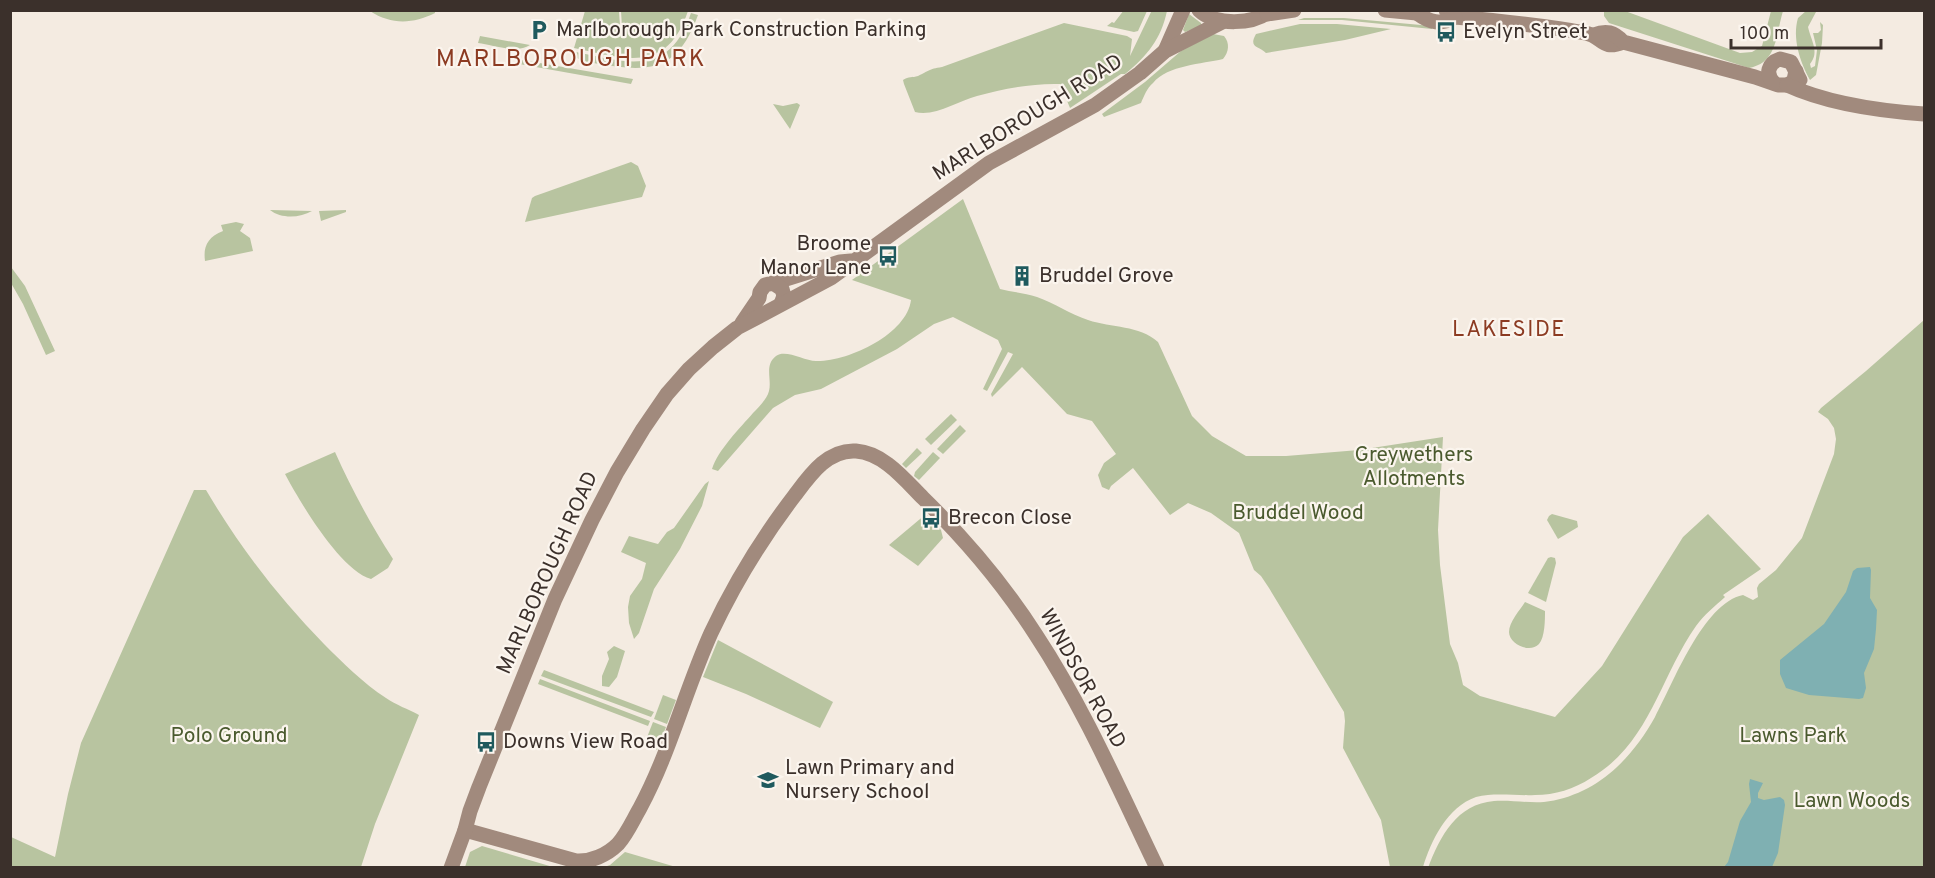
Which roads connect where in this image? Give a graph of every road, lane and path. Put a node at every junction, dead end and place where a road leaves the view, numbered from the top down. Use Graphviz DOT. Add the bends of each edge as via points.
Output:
graph roads {
  1 [pos="1183,10"];
  2 [pos="1198,10"];
  3 [pos="1294,10"];
  4 [pos="1385,10"];
  5 [pos="1269,12"];
  6 [pos="1420,12"];
  7 [pos="1451,14"];
  8 [pos="1222,22"];
  9 [pos="1165,51"];
  10 [pos="1773,63"];
  11 [pos="1796,71"];
  12 [pos="1743,74"];
  13 [pos="1780,84"];
  14 [pos="1814,95"];
  15 [pos="1924,114"];
  16 [pos="852,261"];
  17 [pos="773,283"];
  18 [pos="759,298"];
  19 [pos="778,306"];
  20 [pos="738,328"];
  21 [pos="465,830"];
  22 [pos="451,867"];
  23 [pos="1157,867"];
  1 -- 9 [label="main road, MARLBOROUGH ROAD"];
  2 -- 8 [label="main road"];
  3 -- 5 [label="main road"];
  4 -- 6 [label="main road"];
  5 -- 8 [label="main road"];
  6 -- 7 [label="main road" via="1427,21 1444,23"];
  7 -- 12 [label="main road" via="1594,35 1604,31 1616,34 1623,42"];
  8 -- 9 [label="main road, MARLBOROUGH ROAD"];
  9 -- 16 [label="main road, MARLBOROUGH ROAD" via="1112,94 989,163"];
  10 -- 11 [label="main road" via="1788,60"];
  10 -- 12 [label="main road"];
  10 -- 13 [label="main road" via="1769,75"];
  11 -- 13 [label="main road" via="1794,80"];
  11 -- 14 [label="main road"];
  12 -- 13 [label="main road"];
  13 -- 14 [label="main road"];
  14 -- 15 [label="main road"];
  16 -- 17 [label="main road, MARLBOROUGH ROAD"];
  16 -- 19 [label="main road, MARLBOROUGH ROAD" via="824,282"];
  17 -- 18 [label="main road" via="761,288"];
  17 -- 19 [label="main road" via="784,292 784,300"];
  18 -- 19 [label="main road" via="766,307"];
  18 -- 20 [label="main road, MARLBOROUGH ROAD"];
  19 -- 20 [label="main road, MARLBOROUGH ROAD"];
  20 -- 21 [label="main road, MARLBOROUGH ROAD" via="700,358 667,394 607,490 551,609"];
  21 -- 22 [label="main road, MARLBOROUGH ROAD"];
  21 -- 23 [label="main road, WINDSOR ROAD" via="576,861 594,859 617,844 657,774 710,635 751,557 815,470 834,455 855,451 881,460 903,478 975,553 1017,607 1067,686"];
}
